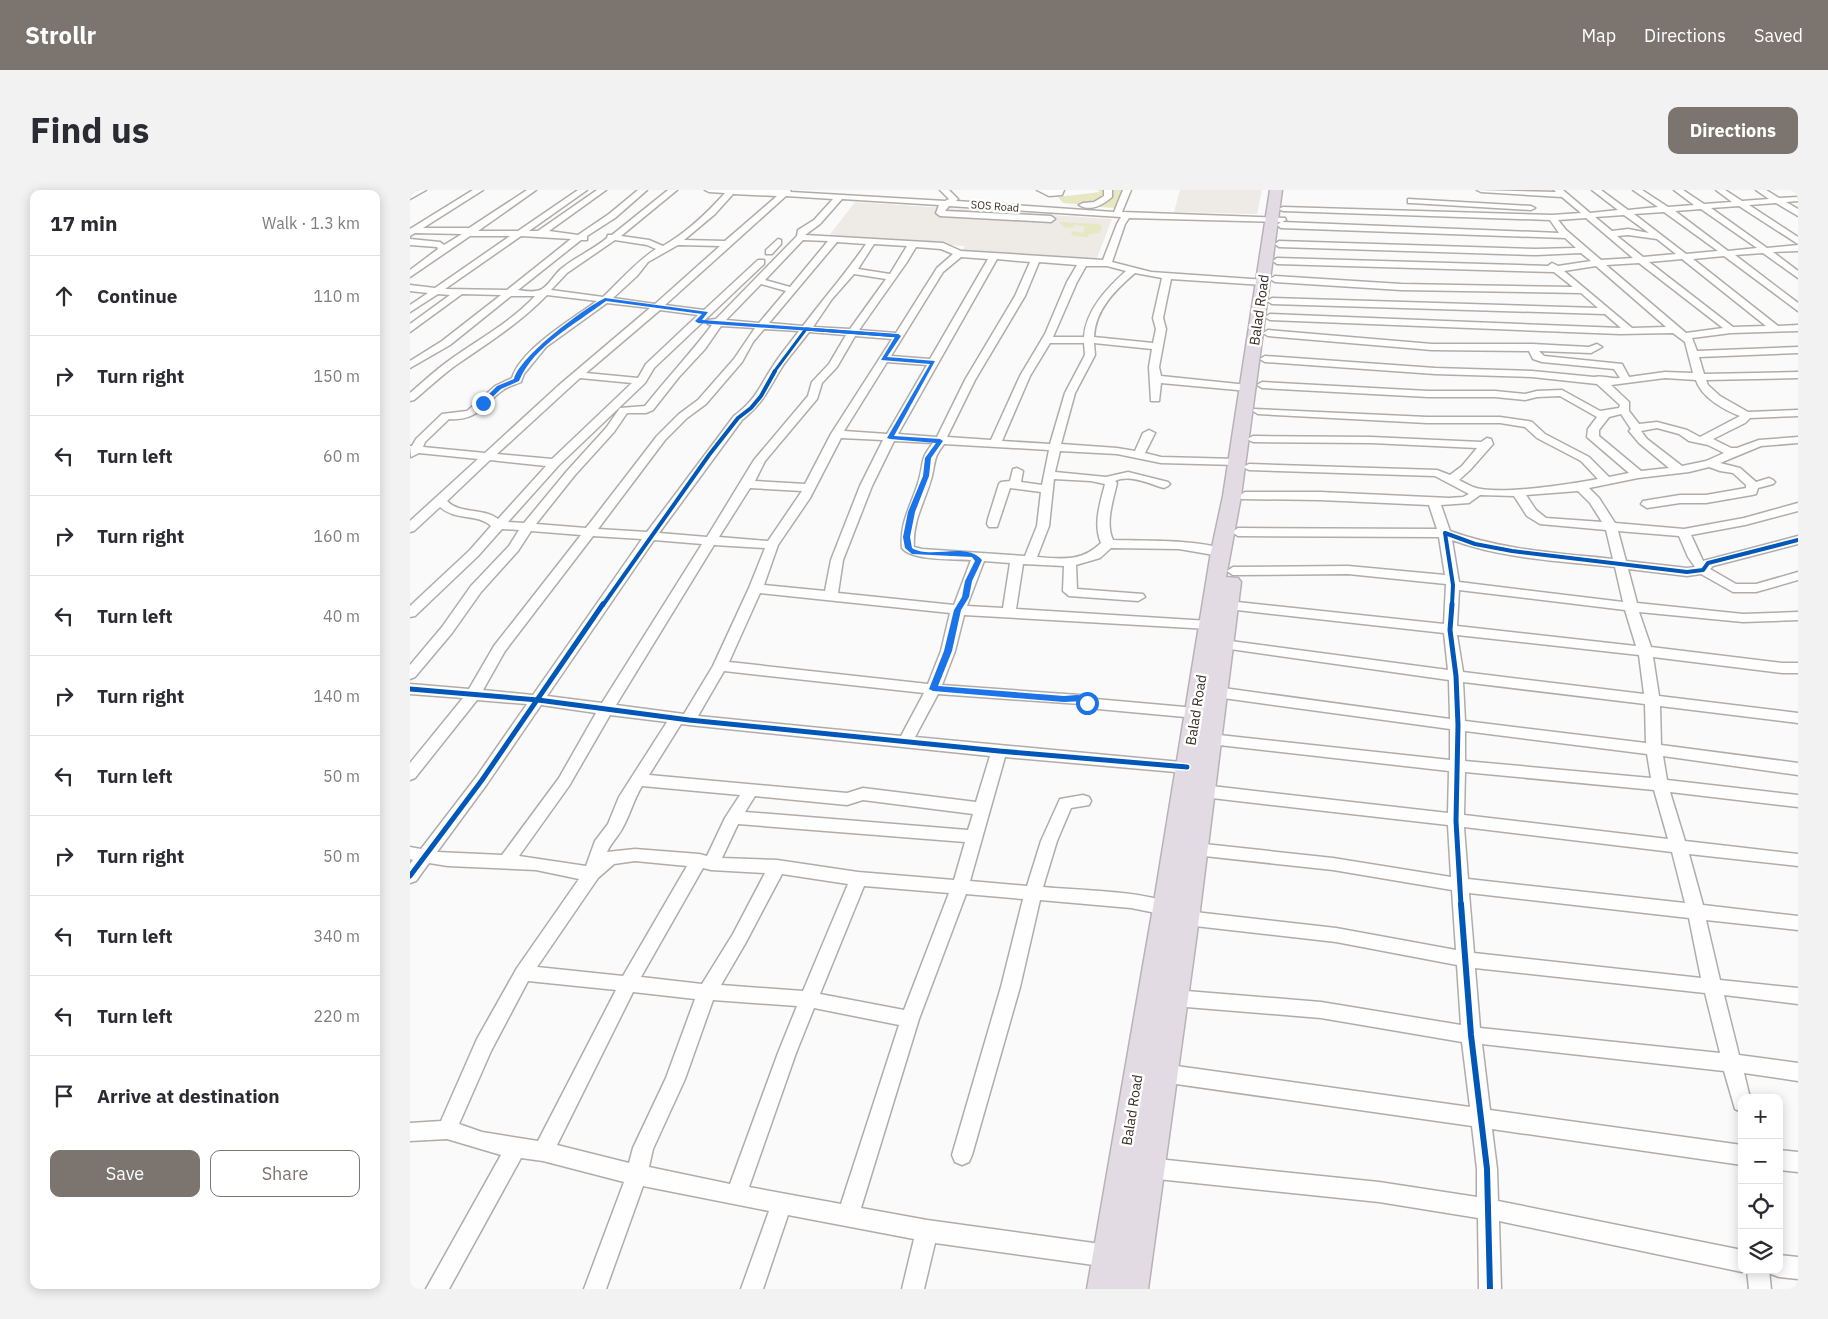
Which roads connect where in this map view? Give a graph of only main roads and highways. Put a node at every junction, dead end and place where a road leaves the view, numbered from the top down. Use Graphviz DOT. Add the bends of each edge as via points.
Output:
graph roads {
  1 [pos="1276,252"];
  2 [pos="1255,386"];
  3 [pos="1243,465"];
  4 [pos="1103,1289"];
  5 [pos="1132,1289"];
  1 -- 2 [label="highway, Balad Road"];
  1 -- 2 [label="highway, Balad Road" via="1265,359"];
  2 -- 3 [label="highway, Balad Road"];
  2 -- 3 [label="highway, Balad Road" via="1258,411 1253,439"];
  3 -- 4 [label="highway, Balad Road" via="1220,552"];
  3 -- 5 [label="highway, Balad Road" via="1245,496"];
}
